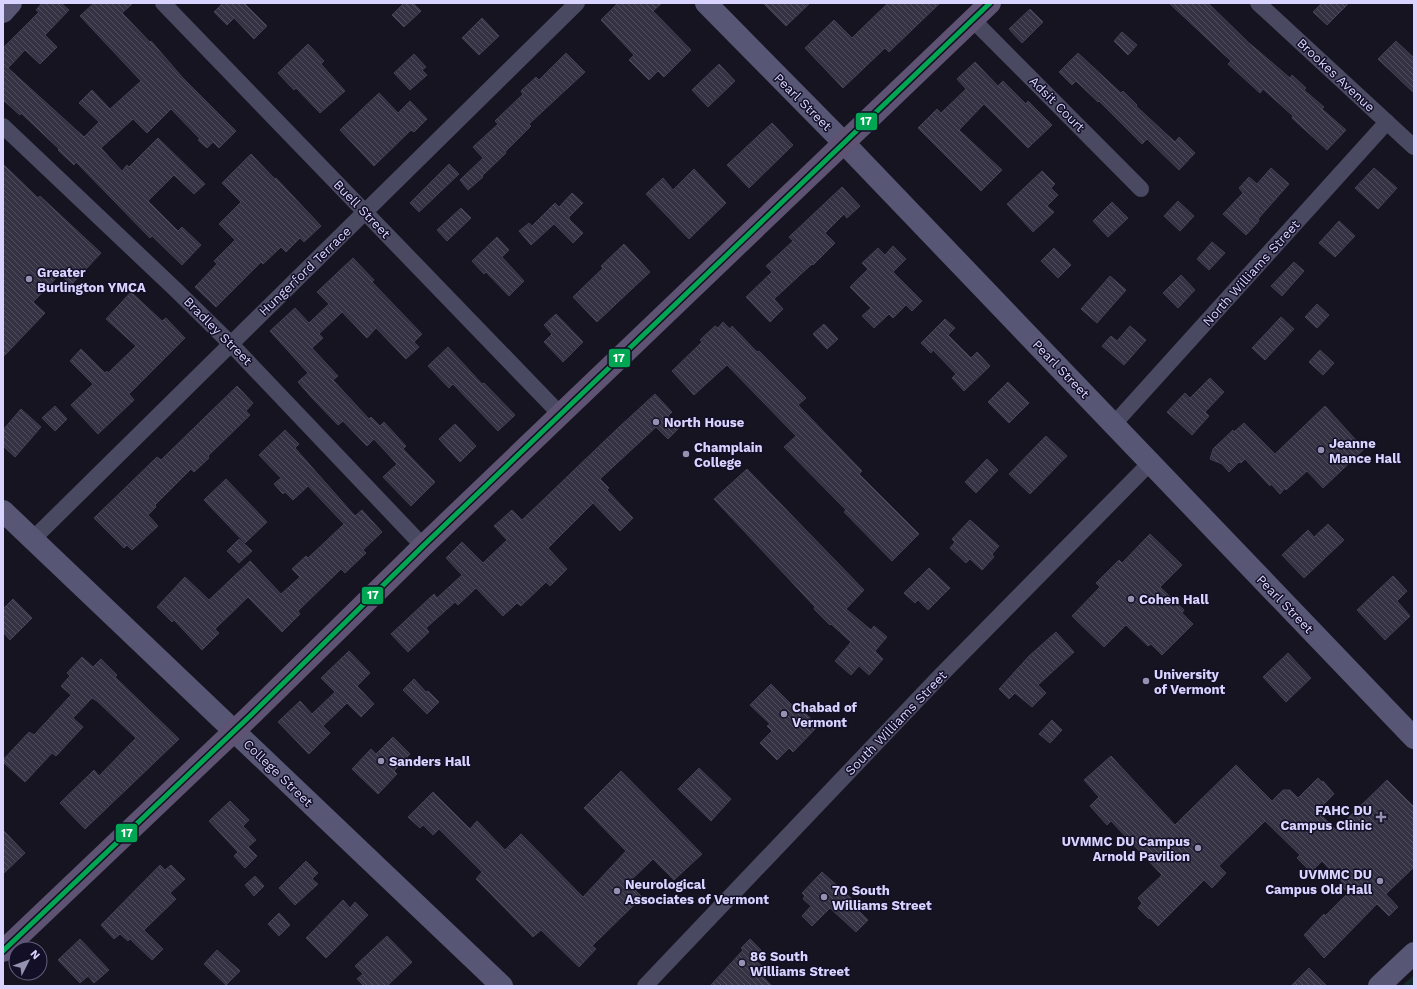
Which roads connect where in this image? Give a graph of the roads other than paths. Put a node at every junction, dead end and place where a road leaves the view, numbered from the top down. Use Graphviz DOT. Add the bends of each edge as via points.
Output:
graph roads {
  1 [pos="11,3"];
  2 [pos="163,3"];
  3 [pos="577,3"];
  4 [pos="706,3"];
  5 [pos="990,3"];
  6 [pos="1258,3"];
  7 [pos="3,12"];
  8 [pos="973,20"];
  9 [pos="1387,122"];
  10 [pos="3,126"];
  11 [pos="844,143"];
  12 [pos="1414,147"];
  13 [pos="1141,189"];
  14 [pos="365,212"];
  15 [pos="230,344"];
  16 [pos="560,415"];
  17 [pos="1114,424"];
  18 [pos="1150,463"];
  19 [pos="3,510"];
  20 [pos="33,539"];
  21 [pos="424,546"];
  22 [pos="234,731"];
  23 [pos="1414,738"];
  24 [pos="3,951"];
  25 [pos="1414,953"];
  26 [pos="502,986"];
  27 [pos="645,986"];
  28 [pos="1379,986"];
  1 -- 7 [label="main road"];
  2 -- 14 [label="street, Buell Street"];
  3 -- 14 [label="street, Hungerford Terrace"];
  4 -- 11 [label="main road, Pearl Street"];
  5 -- 8 [label="main road"];
  6 -- 9 [label="street, Brookes Avenue"];
  8 -- 11 [label="main road"];
  8 -- 13 [label="street, Adsit Court"];
  9 -- 12 [label="street, Brookes Avenue"];
  9 -- 17 [label="street, North Williams Street"];
  10 -- 15 [label="street, Bradley Street"];
  11 -- 16 [label="main road"];
  11 -- 17 [label="main road, Pearl Street"];
  14 -- 15 [label="street, Hungerford Terrace"];
  14 -- 16 [label="street, Buell Street"];
  15 -- 20 [label="street, Hungerford Terrace"];
  15 -- 21 [label="street, Bradley Street"];
  16 -- 21 [label="main road"];
  17 -- 18 [label="main road, Pearl Street"];
  18 -- 23 [label="main road, Pearl Street"];
  18 -- 27 [label="street, South Williams Street" via="940,676"];
  19 -- 20 [label="main road, College Street"];
  20 -- 22 [label="main road, College Street"];
  21 -- 22 [label="main road"];
  22 -- 24 [label="main road"];
  22 -- 26 [label="main road, College Street"];
  25 -- 28 [label="main road"];
}
